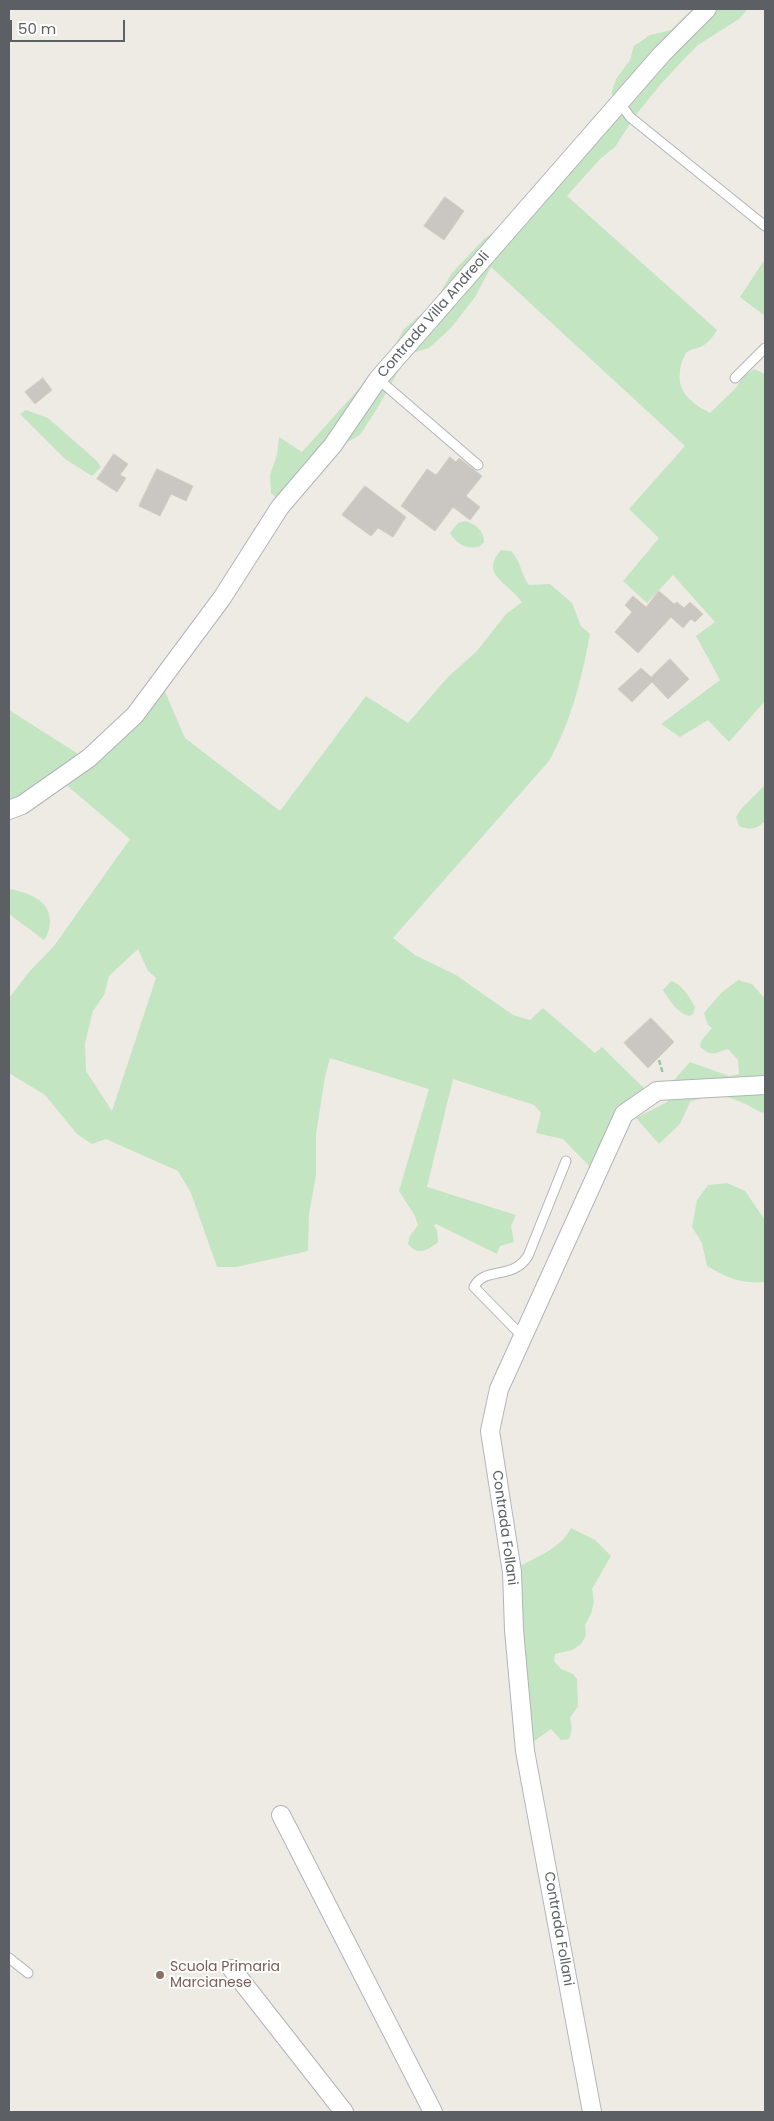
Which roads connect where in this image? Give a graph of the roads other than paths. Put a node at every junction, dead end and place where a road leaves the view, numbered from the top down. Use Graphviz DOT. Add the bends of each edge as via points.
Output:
graph roads {
  1 [pos="707,9"];
  2 [pos="620,103"];
  3 [pos="765,226"];
  4 [pos="765,348"];
  5 [pos="735,378"];
  6 [pos="378,379"];
  7 [pos="478,465"];
  8 [pos="9,810"];
  9 [pos="765,1085"];
  10 [pos="566,1161"];
  11 [pos="523,1337"];
  12 [pos="282,1815"];
  13 [pos="9,1958"];
  14 [pos="232,1969"];
  15 [pos="28,1973"];
  16 [pos="344,2112"];
  17 [pos="433,2112"];
  18 [pos="592,2112"];
  1 -- 2 [label="street, Contrada Villa Andreoli"];
  2 -- 3 [label="lane" via="630,117"];
  2 -- 6 [label="street, Contrada Villa Andreoli"];
  4 -- 5 [label="lane"];
  6 -- 7 [label="lane"];
  6 -- 8 [label="street, Contrada Villa Andreoli" via="333,445 280,507 222,598 135,715 89,758 22,805"];
  9 -- 11 [label="street, Contrada Follani" via="657,1091 624,1114"];
  10 -- 11 [label="lane" via="522,1265 514,1270 484,1276 474,1287"];
  11 -- 18 [label="street, Contrada Follani" via="499,1389 490,1431 512,1572 514,1630 526,1751"];
  12 -- 17 [label="street"];
  13 -- 15 [label="lane"];
  14 -- 16 [label="street"];
}
